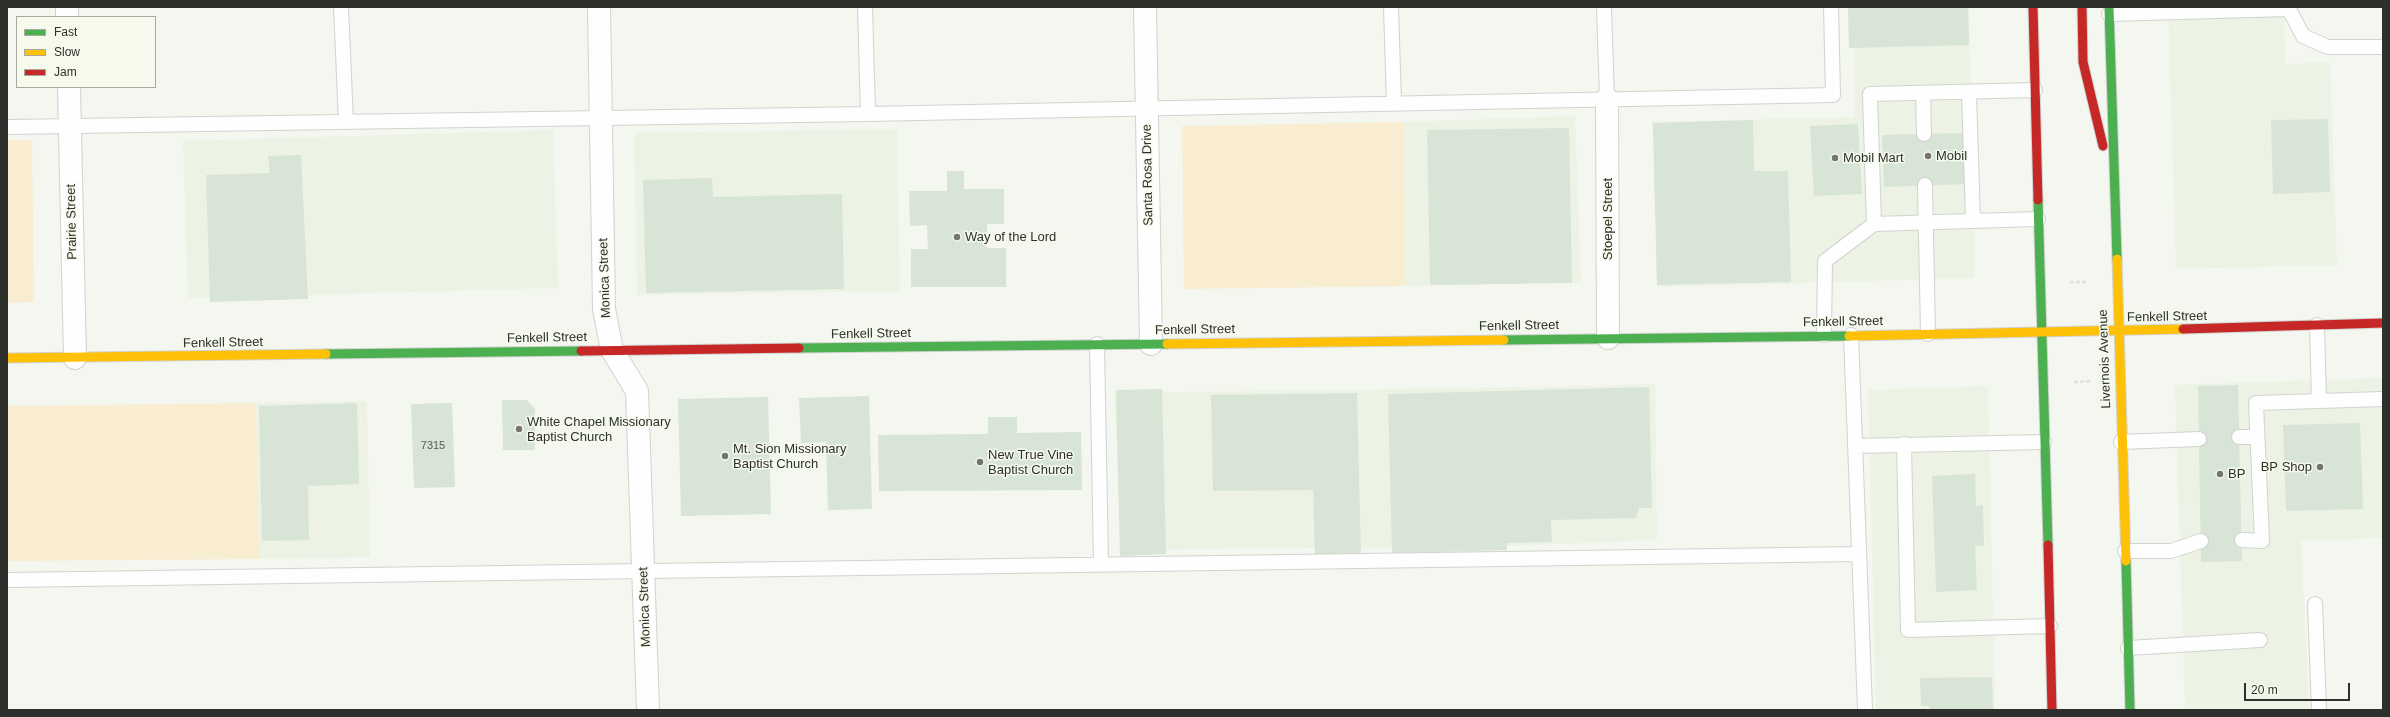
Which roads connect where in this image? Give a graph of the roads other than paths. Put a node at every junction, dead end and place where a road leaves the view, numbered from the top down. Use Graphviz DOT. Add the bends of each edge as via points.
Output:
graph roads {
  1 [pos="341,7"];
  2 [pos="599,7"];
  3 [pos="865,7"];
  4 [pos="1145,7"];
  5 [pos="1391,7"];
  6 [pos="1604,7"];
  7 [pos="1831,7"];
  8 [pos="2032,7"];
  9 [pos="2082,7"];
  10 [pos="2288,8"];
  11 [pos="2109,10"];
  12 [pos="2383,47"];
  13 [pos="69,88"];
  14 [pos="2035,90"];
  15 [pos="1969,92"];
  16 [pos="1923,93"];
  17 [pos="1607,99"];
  18 [pos="1394,103"];
  19 [pos="1147,109"];
  20 [pos="868,114"];
  21 [pos="602,119"];
  22 [pos="346,122"];
  23 [pos="70,126"];
  24 [pos="7,127"];
  25 [pos="1924,134"];
  26 [pos="1925,185"];
  27 [pos="2114,192"];
  28 [pos="2038,219"];
  29 [pos="1973,221"];
  30 [pos="1926,222"];
  31 [pos="1874,224"];
  32 [pos="2383,323"];
  33 [pos="2317,325"];
  34 [pos="2041,331"];
  35 [pos="2117,331"];
  36 [pos="1928,334"];
  37 [pos="1824,335"];
  38 [pos="1851,335"];
  39 [pos="1608,338"];
  40 [pos="1097,344"];
  41 [pos="1151,344"];
  42 [pos="612,350"];
  43 [pos="7,358"];
  44 [pos="75,358"];
  45 [pos="2383,399"];
  46 [pos="2319,401"];
  47 [pos="2240,437"];
  48 [pos="2257,437"];
  49 [pos="2199,439"];
  50 [pos="2044,442"];
  51 [pos="2121,442"];
  52 [pos="1904,444"];
  53 [pos="1855,446"];
  54 [pos="2242,540"];
  55 [pos="2201,542"];
  56 [pos="2125,552"];
  57 [pos="1859,554"];
  58 [pos="1101,564"];
  59 [pos="644,572"];
  60 [pos="7,580"];
  61 [pos="2315,604"];
  62 [pos="2050,626"];
  63 [pos="2260,640"];
  64 [pos="2128,648"];
  65 [pos="648,710"];
  66 [pos="1865,710"];
  67 [pos="2052,710"];
  68 [pos="2130,710"];
  69 [pos="2319,710"];
  1 -- 22 [label="lane"];
  2 -- 21 [label="street, Monica Street"];
  3 -- 20 [label="lane"];
  4 -- 19 [label="street, Santa Rosa Drive"];
  5 -- 18 [label="lane"];
  6 -- 17 [label="lane"];
  7 -- 17 [label="lane" via="1833,95"];
  8 -- 14 [label="street"];
  9 -- 27 [label="street" via="2083,62"];
  10 -- 11 [label="lane"];
  10 -- 12 [label="lane" via="2303,36 2328,47"];
  11 -- 27 [label="street, Livernois Avenue"];
  13 -- 23 [label="street, Prairie Street"];
  14 -- 15 [label="lane"];
  14 -- 28 [label="street"];
  15 -- 16 [label="lane"];
  15 -- 29 [label="lane"];
  16 -- 25 [label="lane"];
  16 -- 31 [label="lane" via="1870,94"];
  17 -- 18 [label="lane"];
  17 -- 39 [label="street, Stoepel Street"];
  18 -- 19 [label="lane"];
  19 -- 20 [label="lane"];
  19 -- 41 [label="street, Santa Rosa Drive"];
  20 -- 21 [label="lane"];
  21 -- 22 [label="lane"];
  21 -- 42 [label="street, Monica Street" via="604,309"];
  22 -- 23 [label="lane"];
  23 -- 24 [label="lane"];
  23 -- 44 [label="street, Prairie Street"];
  26 -- 30 [label="lane"];
  27 -- 35 [label="street, Livernois Avenue"];
  28 -- 29 [label="lane"];
  28 -- 34 [label="street"];
  29 -- 30 [label="lane"];
  30 -- 31 [label="lane"];
  30 -- 36 [label="lane"];
  31 -- 37 [label="lane" via="1825,261"];
  32 -- 33 [label="street, Fenkell Street"];
  33 -- 35 [label="street, Fenkell Street"];
  33 -- 46 [label="lane"];
  34 -- 35 [label="street, Fenkell Street"];
  34 -- 36 [label="street, Fenkell Street"];
  34 -- 50 [label="street"];
  35 -- 51 [label="street, Livernois Avenue"];
  36 -- 38 [label="street, Fenkell Street"];
  37 -- 38 [label="street, Fenkell Street"];
  37 -- 39 [label="street, Fenkell Street"];
  38 -- 53 [label="lane"];
  39 -- 41 [label="street, Fenkell Street"];
  40 -- 41 [label="street, Fenkell Street"];
  40 -- 42 [label="street, Fenkell Street"];
  40 -- 58 [label="lane"];
  42 -- 44 [label="street, Fenkell Street"];
  42 -- 59 [label="street, Monica Street" via="637,391"];
  43 -- 44 [label="street, Fenkell Street"];
  45 -- 46 [label="lane"];
  46 -- 48 [label="lane" via="2256,403"];
  47 -- 48 [label="lane"];
  48 -- 54 [label="lane" via="2262,541"];
  49 -- 51 [label="lane"];
  50 -- 52 [label="lane"];
  50 -- 62 [label="street"];
  51 -- 56 [label="street, Livernois Avenue"];
  52 -- 53 [label="lane"];
  52 -- 62 [label="lane" via="1908,630"];
  53 -- 57 [label="lane"];
  55 -- 56 [label="lane" via="2170,551"];
  56 -- 64 [label="street, Livernois Avenue"];
  57 -- 58 [label="lane"];
  57 -- 66 [label="lane"];
  58 -- 59 [label="lane"];
  59 -- 60 [label="lane"];
  59 -- 65 [label="street, Monica Street"];
  61 -- 69 [label="lane"];
  62 -- 67 [label="street"];
  63 -- 64 [label="lane"];
  64 -- 68 [label="street, Livernois Avenue"];
}
